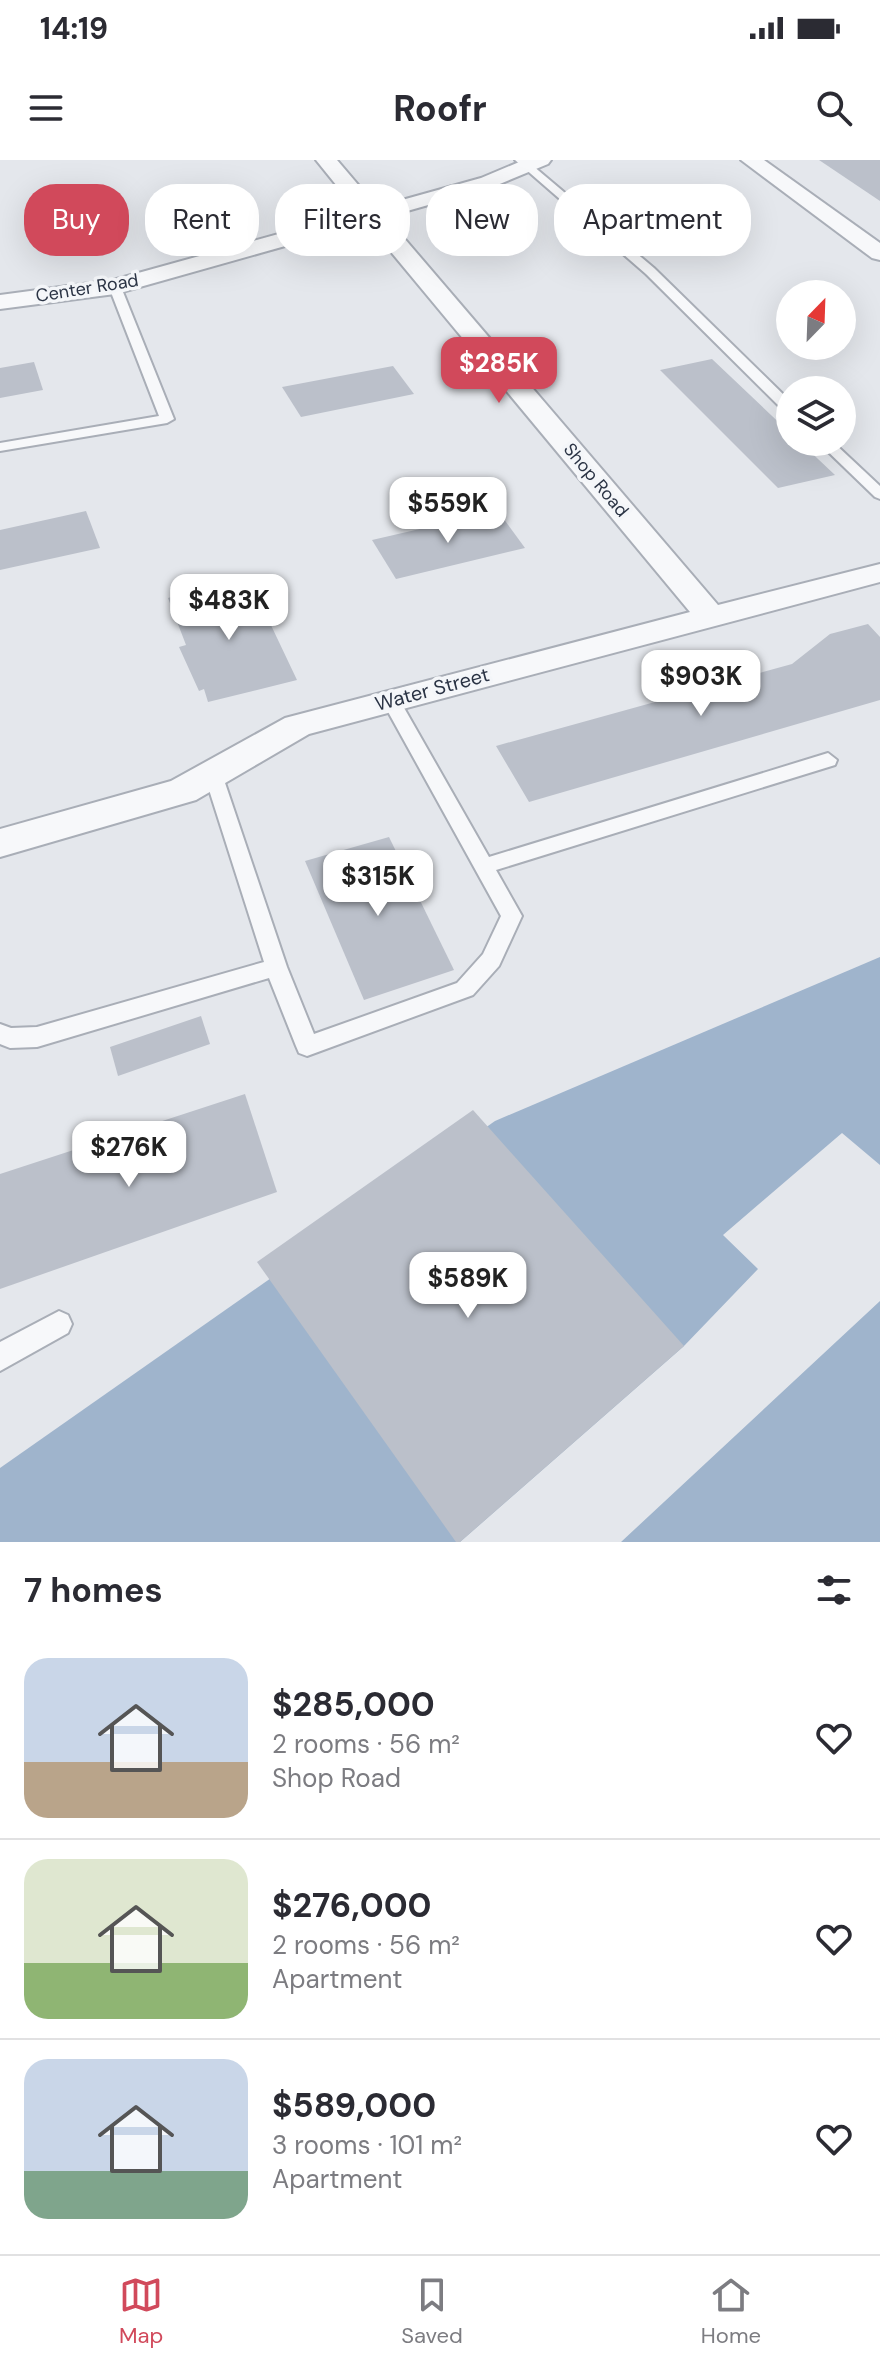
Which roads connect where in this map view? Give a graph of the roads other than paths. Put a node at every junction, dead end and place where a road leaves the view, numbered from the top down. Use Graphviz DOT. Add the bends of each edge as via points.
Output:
graph roads {
  1 [pos="326,160"];
  2 [pos="751,160"];
  3 [pos="529,162"];
  4 [pos="346,184"];
  5 [pos="410,204"];
  6 [pos="275,242"];
  7 [pos="880,253"];
  8 [pos="407,256"];
  9 [pos="115,287"];
  10 [pos="0,302"];
  11 [pos="776,395"];
  12 [pos="0,447"];
  13 [pos="840,456"];
  14 [pos="880,494"];
  15 [pos="880,573"];
  16 [pos="711,617"];
  17 [pos="390,699"];
  18 [pos="828,760"];
  19 [pos="213,774"];
  20 [pos="0,843"];
  21 [pos="484,866"];
  22 [pos="276,967"];
  23 [pos="0,1034"];
  24 [pos="59,1324"];
  25 [pos="0,1357"];
  1 -- 4 [label="street, Shop Road"];
  2 -- 7 [label="street"];
  3 -- 5 [label="street, Center Road" via="488,182"];
  3 -- 11 [label="lane"];
  6 -- 9 [label="street, Center Road"];
  8 -- 16 [label="street, Shop Road"];
  9 -- 10 [label="street, Center Road"];
  9 -- 12 [label="lane" via="167,419"];
  13 -- 14 [label="lane"];
  15 -- 16 [label="street, Water Street"];
  16 -- 17 [label="street, Water Street"];
  17 -- 19 [label="street, Water Street" via="297,726"];
  17 -- 21 [label="lane"];
  18 -- 21 [label="lane"];
  19 -- 20 [label="street, Water Street" via="183,791"];
  19 -- 22 [label="lane"];
  21 -- 22 [label="lane" via="512,916 491,960 465,989 307,1046"];
  22 -- 23 [label="lane" via="37,1037"];
  24 -- 25 [label="lane"];
}
